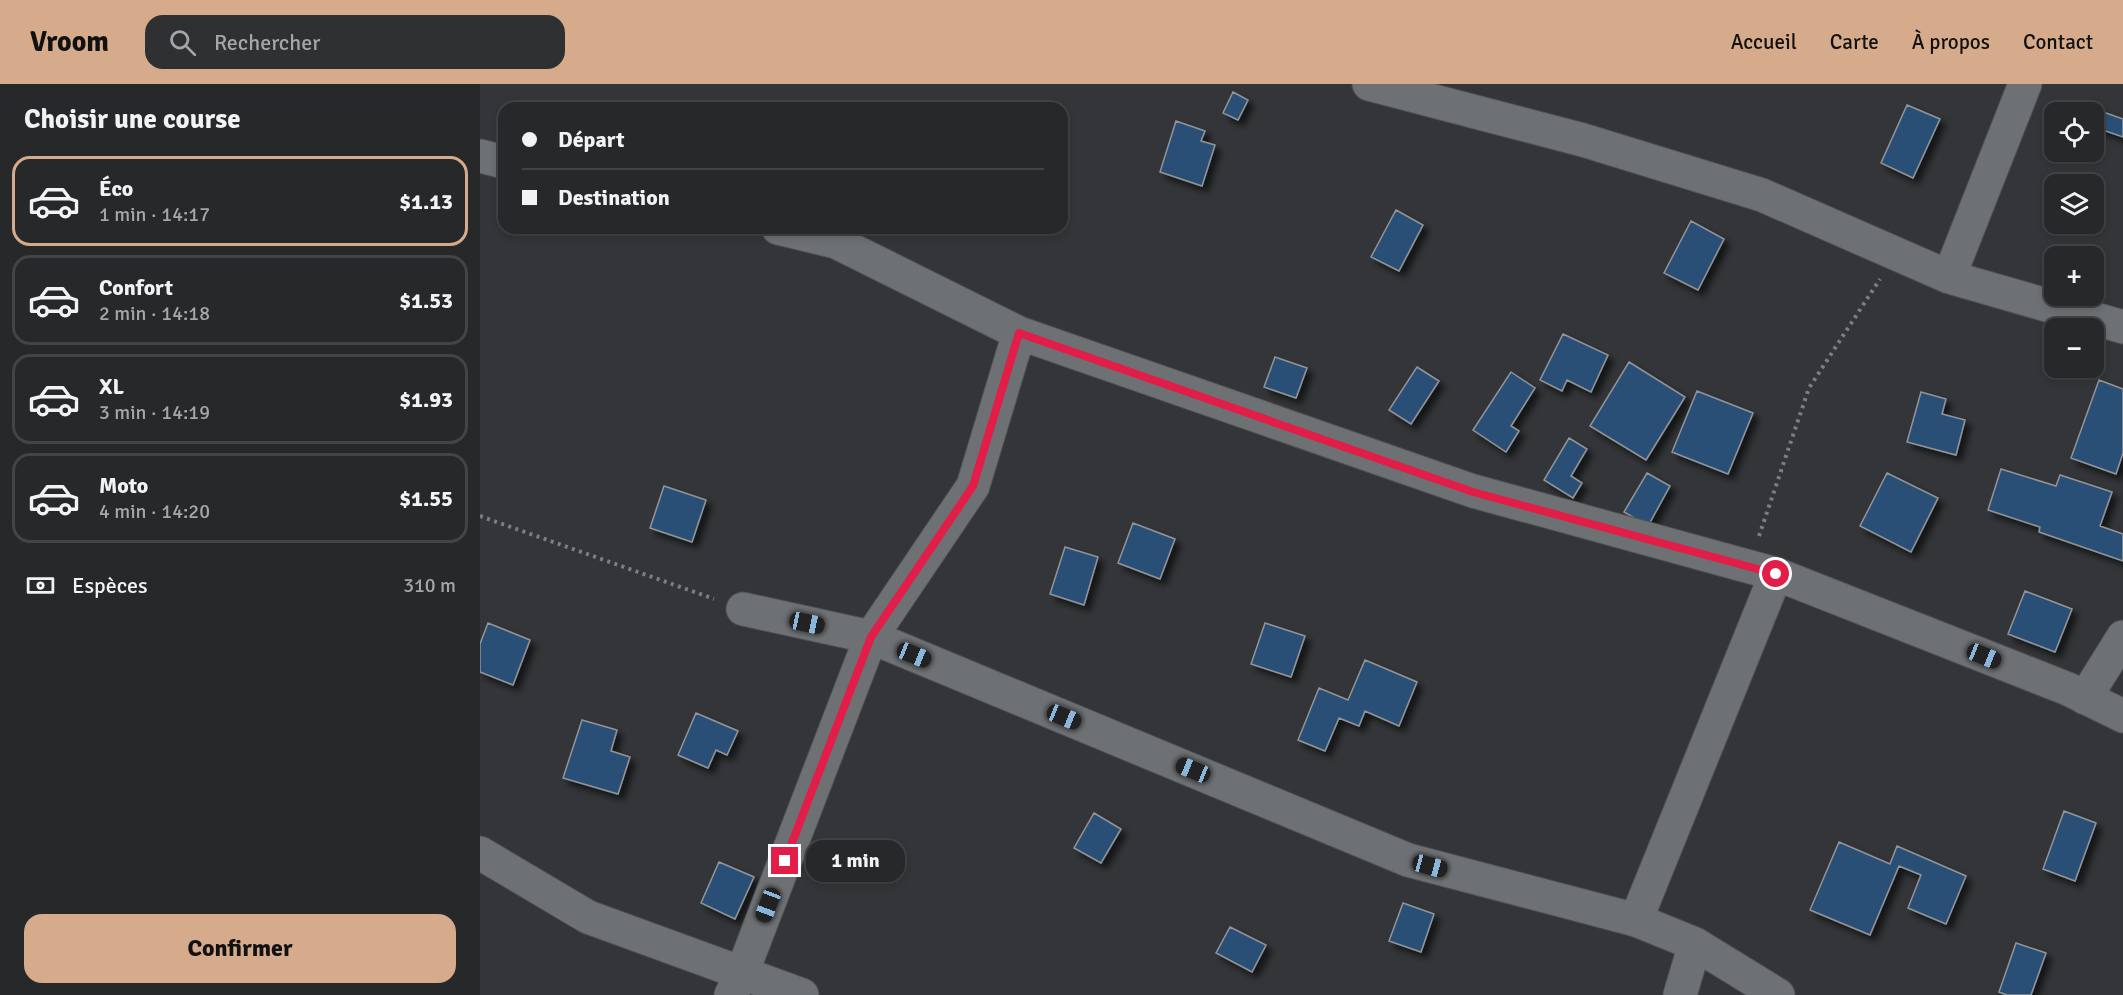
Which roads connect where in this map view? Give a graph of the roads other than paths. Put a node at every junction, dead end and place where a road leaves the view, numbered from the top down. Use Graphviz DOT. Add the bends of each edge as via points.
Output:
graph roads {
  1 [pos="1369,84"];
  2 [pos="2025,84"];
  3 [pos="480,156"];
  4 [pos="498,160"];
  5 [pos="803,234"];
  6 [pos="1949,276"];
  7 [pos="2123,327"];
  8 [pos="1019,333"];
  9 [pos="1762,570"];
  10 [pos="743,609"];
  11 [pos="871,637"];
  12 [pos="2123,637"];
  13 [pos="2085,698"];
  14 [pos="2123,716"];
  15 [pos="480,853"];
  16 [pos="1636,920"];
  17 [pos="1695,944"];
  18 [pos="737,984"];
  19 [pos="802,995"];
  20 [pos="1680,995"];
  21 [pos="1778,995"];
  1 -- 6 [label="street" via="1583,140 1762,195"];
  2 -- 6 [label="street"];
  3 -- 4 [label="street"];
  5 -- 8 [label="street" via="836,242"];
  6 -- 7 [label="street"];
  8 -- 9 [label="street" via="1473,492"];
  8 -- 11 [label="street" via="973,486"];
  9 -- 13 [label="street"];
  9 -- 16 [label="street"];
  10 -- 11 [label="street"];
  11 -- 16 [label="street" via="1407,860"];
  11 -- 18 [label="street"];
  12 -- 13 [label="street"];
  13 -- 14 [label="street"];
  15 -- 18 [label="street" via="588,917"];
  16 -- 17 [label="street"];
  17 -- 20 [label="street"];
  17 -- 21 [label="street"];
  18 -- 19 [label="street"];
}
